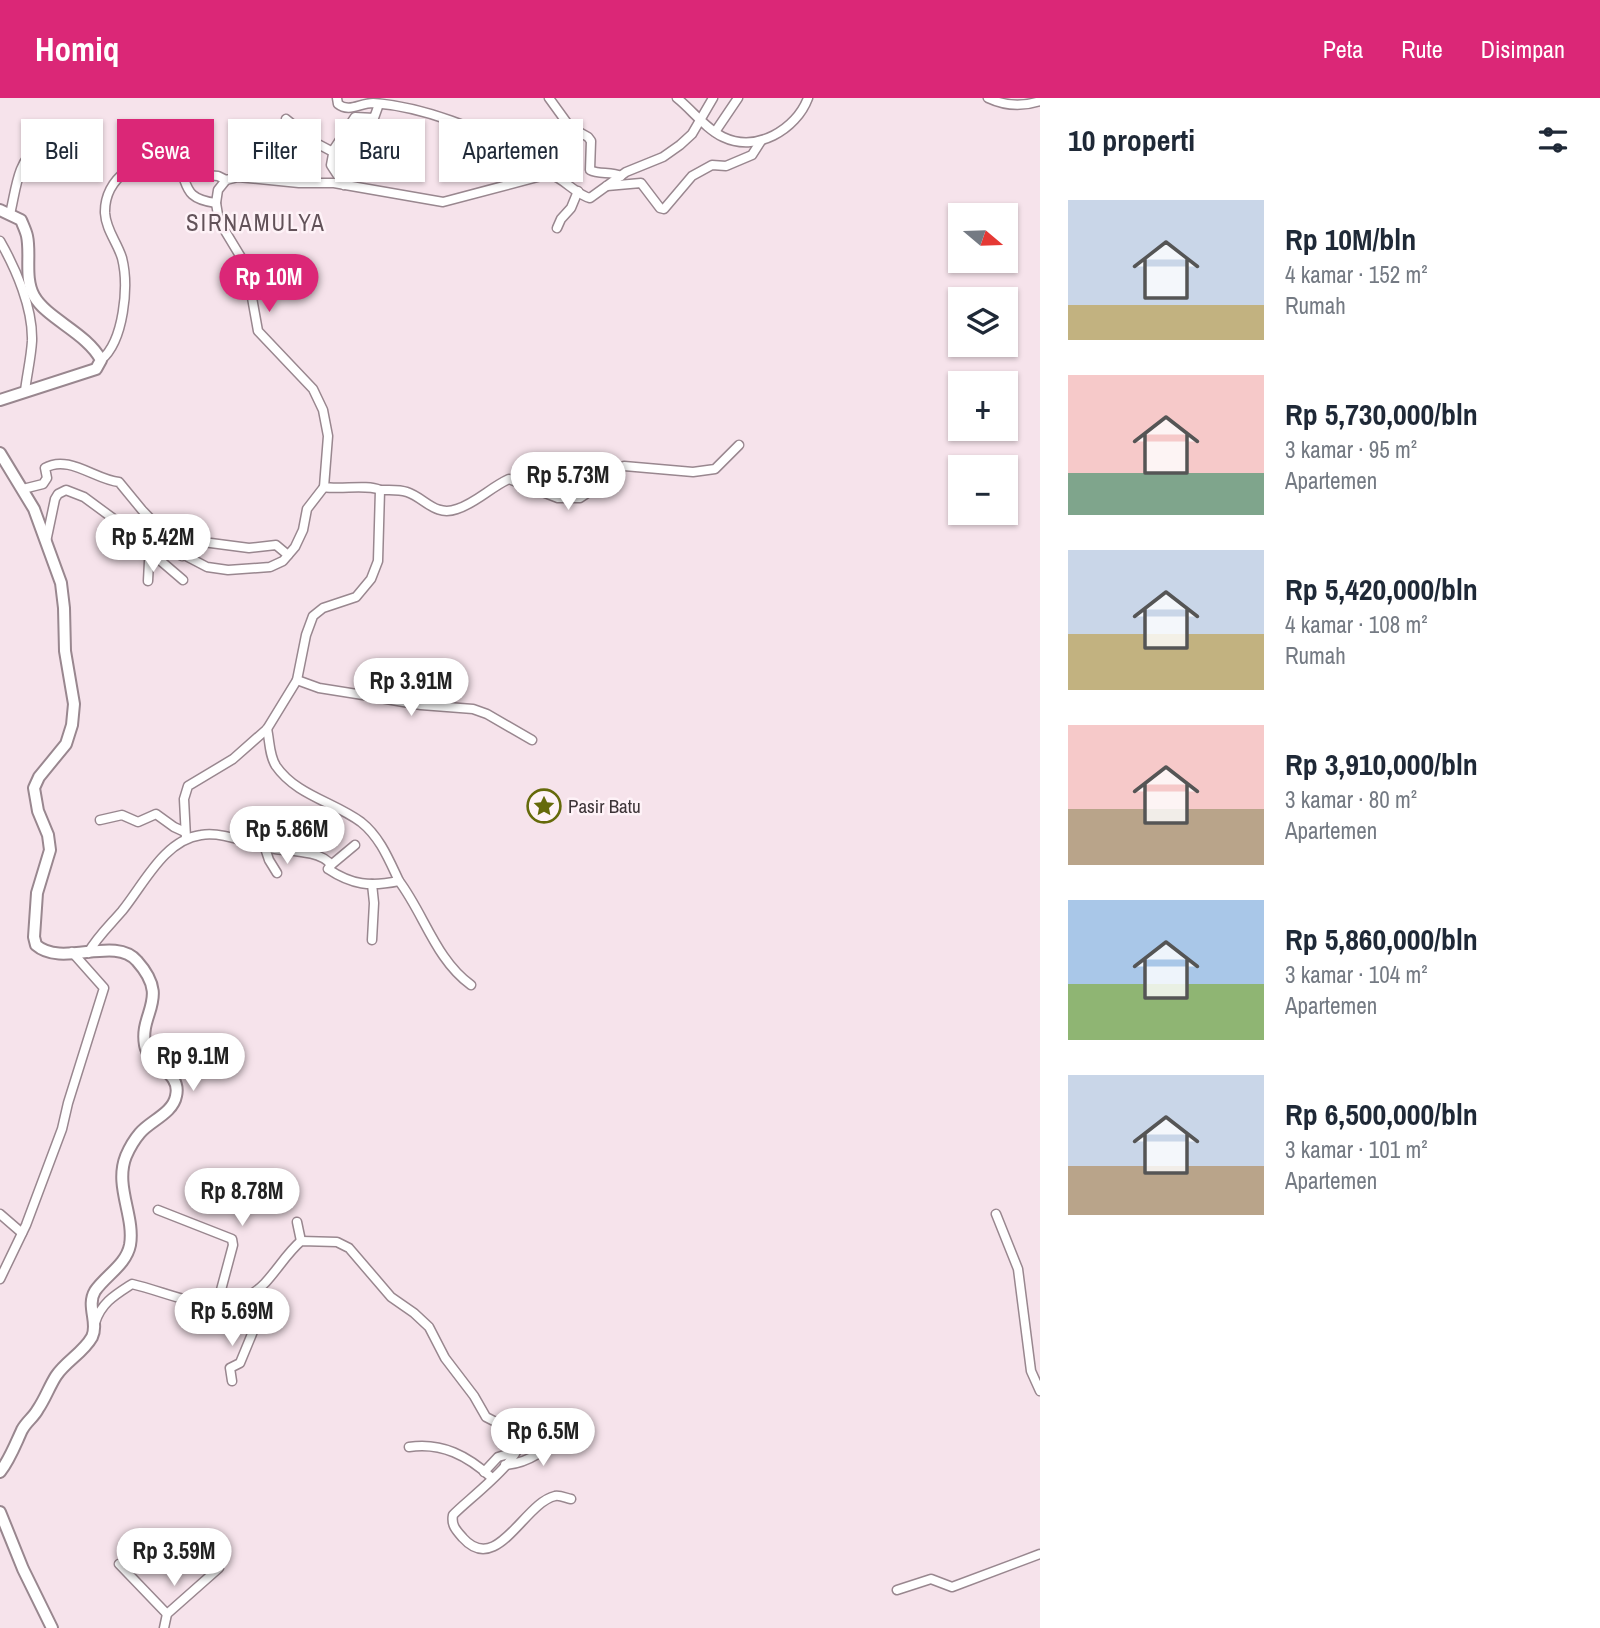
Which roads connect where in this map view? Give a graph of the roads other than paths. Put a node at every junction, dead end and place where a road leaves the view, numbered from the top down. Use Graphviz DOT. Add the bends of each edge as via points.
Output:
graph roads {
  1 [pos="337,98"];
  2 [pos="549,98"];
  3 [pos="713,98"];
  4 [pos="738,98"];
  5 [pos="807,98"];
  6 [pos="988,98"];
  7 [pos="679,99"];
  8 [pos="999,100"];
  9 [pos="1040,101"];
  10 [pos="379,104"];
  11 [pos="447,119"];
  12 [pos="702,119"];
  13 [pos="715,132"];
  14 [pos="761,141"];
  15 [pos="321,146"];
  16 [pos="333,152"];
  17 [pos="21,168"];
  18 [pos="214,176"];
  19 [pos="621,176"];
  20 [pos="226,180"];
  21 [pos="515,182"];
  22 [pos="566,182"];
  23 [pos="344,185"];
  24 [pos="606,186"];
  25 [pos="578,191"];
  26 [pos="216,203"];
  27 [pos="5,212"];
  28 [pos="557,228"];
  29 [pos="0,241"];
  30 [pos="25,302"];
  31 [pos="41,304"];
  32 [pos="100,360"];
  33 [pos="25,391"];
  34 [pos="0,400"];
  35 [pos="738,445"];
  36 [pos="0,453"];
  37 [pos="324,487"];
  38 [pos="23,489"];
  39 [pos="380,490"];
  40 [pos="161,528"];
  41 [pos="45,544"];
  42 [pos="153,544"];
  43 [pos="288,555"];
  44 [pos="193,560"];
  45 [pos="183,580"];
  46 [pos="148,581"];
  47 [pos="297,680"];
  48 [pos="267,729"];
  49 [pos="532,740"];
  50 [pos="100,820"];
  51 [pos="186,835"];
  52 [pos="355,845"];
  53 [pos="265,848"];
  54 [pos="331,865"];
  55 [pos="277,873"];
  56 [pos="399,881"];
  57 [pos="372,884"];
  58 [pos="372,940"];
  59 [pos="72,952"];
  60 [pos="88,953"];
  61 [pos="471,985"];
  62 [pos="158,1210"];
  63 [pos="0,1214"];
  64 [pos="996,1214"];
  65 [pos="297,1222"];
  66 [pos="22,1233"];
  67 [pos="301,1241"];
  68 [pos="1,1273"];
  69 [pos="245,1298"];
  70 [pos="217,1305"];
  71 [pos="94,1326"];
  72 [pos="232,1381"];
  73 [pos="1040,1391"];
  74 [pos="564,1433"];
  75 [pos="409,1447"];
  76 [pos="517,1450"];
  77 [pos="506,1465"];
  78 [pos="0,1472"];
  79 [pos="484,1472"];
  80 [pos="492,1478"];
  81 [pos="571,1499"];
  82 [pos="0,1513"];
  83 [pos="1040,1554"];
  84 [pos="119,1564"];
  85 [pos="219,1568"];
  86 [pos="897,1590"];
  87 [pos="167,1614"];
  88 [pos="52,1628"];
  89 [pos="163,1628"];
  1 -- 10 [label="street" via="339,107 346,108"];
  2 -- 19 [label="street" via="570,127 589,137 590,170"];
  3 -- 12 [label="street"];
  4 -- 13 [label="street"];
  5 -- 14 [label="street" via="794,121"];
  6 -- 8 [label="street"];
  7 -- 12 [label="street"];
  8 -- 9 [label="street" via="1029,105"];
  10 -- 11 [label="street"];
  10 -- 16 [label="street" via="374,118 355,117"];
  12 -- 13 [label="street"];
  12 -- 19 [label="street" via="692,134 663,157"];
  13 -- 14 [label="street" via="731,140"];
  14 -- 24 [label="street" via="752,155 726,166 712,165 692,176 664,209 641,183"];
  15 -- 16 [label="street"];
  16 -- 23 [label="street" via="331,165"];
  17 -- 27 [label="street"];
  18 -- 20 [label="street"];
  19 -- 24 [label="street"];
  20 -- 23 [label="street" via="238,177"];
  20 -- 26 [label="street"];
  21 -- 23 [label="street" via="443,202"];
  22 -- 25 [label="street"];
  24 -- 25 [label="street" via="590,198"];
  25 -- 28 [label="street"];
  26 -- 32 [label="street" via="199,200 188,191 181,170 171,159 141,161 110,188 106,221 121,256 126,294 111,347"];
  26 -- 37 [label="street" via="219,221 242,259 258,331 313,389 323,410 328,436"];
  27 -- 31 [label="main road" via="21,220 27,236 30,283"];
  29 -- 30 [label="street"];
  30 -- 31 [label="street" via="29,307"];
  30 -- 33 [label="street" via="32,340"];
  31 -- 32 [label="main road"];
  32 -- 33 [label="main road" via="96,369"];
  33 -- 34 [label="main road"];
  35 -- 39 [label="street" via="715,468 693,472 624,466 605,471 580,498 558,498 509,479 456,510 442,512 407,491"];
  36 -- 38 [label="main road"];
  37 -- 39 [label="street"];
  37 -- 43 [label="street" via="307,509 303,530"];
  38 -- 40 [label="street" via="46,482 49,465 66,464 119,482"];
  38 -- 41 [label="main road"];
  39 -- 47 [label="street" via="378,561 371,579 356,597 313,616"];
  40 -- 43 [label="street" via="202,542 249,548 276,545"];
  40 -- 44 [label="street"];
  41 -- 42 [label="street" via="55,499 66,490 84,497"];
  41 -- 59 [label="main road" via="63,593 65,651 74,704 66,744 34,788 50,850 37,893 34,937 36,945 46,951"];
  42 -- 44 [label="street"];
  42 -- 45 [label="street" via="167,568"];
  42 -- 46 [label="street"];
  43 -- 44 [label="street" via="270,567 228,570"];
  47 -- 48 [label="street"];
  47 -- 49 [label="street" via="319,688 473,709"];
  48 -- 51 [label="street" via="233,760 189,785 184,799"];
  48 -- 56 [label="street" via="271,756 281,772 308,794 363,824 383,847"];
  50 -- 51 [label="street" via="122,815 138,822 155,814"];
  51 -- 53 [label="street" via="209,834"];
  51 -- 60 [label="street"];
  52 -- 54 [label="street"];
  53 -- 54 [label="street" via="314,856"];
  53 -- 55 [label="street"];
  54 -- 57 [label="street" via="328,869 344,880"];
  56 -- 57 [label="street"];
  56 -- 61 [label="street" via="445,959"];
  57 -- 58 [label="street"];
  59 -- 60 [label="main road"];
  59 -- 66 [label="street" via="104,988 62,1129"];
  60 -- 71 [label="main road" via="127,953 142,968 153,995 145,1049 173,1077 177,1089 175,1101 140,1133 127,1155 122,1184 130,1244 127,1256 93,1296"];
  62 -- 70 [label="street" via="232,1239"];
  63 -- 66 [label="street"];
  64 -- 73 [label="street" via="1018,1269 1031,1371"];
  65 -- 67 [label="street"];
  66 -- 68 [label="street"];
  67 -- 69 [label="street" via="264,1284"];
  67 -- 76 [label="street" via="337,1242 349,1248 391,1297 429,1327 486,1417 521,1435"];
  69 -- 70 [label="street"];
  69 -- 72 [label="street" via="265,1317 254,1329 240,1363 230,1368"];
  70 -- 71 [label="street" via="132,1284 106,1301"];
  71 -- 78 [label="main road" via="92,1338 54,1379"];
  74 -- 77 [label="street" via="546,1450"];
  75 -- 79 [label="street" via="442,1447"];
  76 -- 77 [label="street"];
  76 -- 79 [label="street" via="498,1457"];
  77 -- 80 [label="street"];
  79 -- 80 [label="street"];
  80 -- 81 [label="street" via="452,1516 456,1530 478,1550 506,1537 548,1499"];
  82 -- 88 [label="main road"];
  83 -- 86 [label="street" via="952,1587 931,1579"];
  84 -- 87 [label="street"];
  85 -- 87 [label="street"];
  87 -- 89 [label="street"];
}
